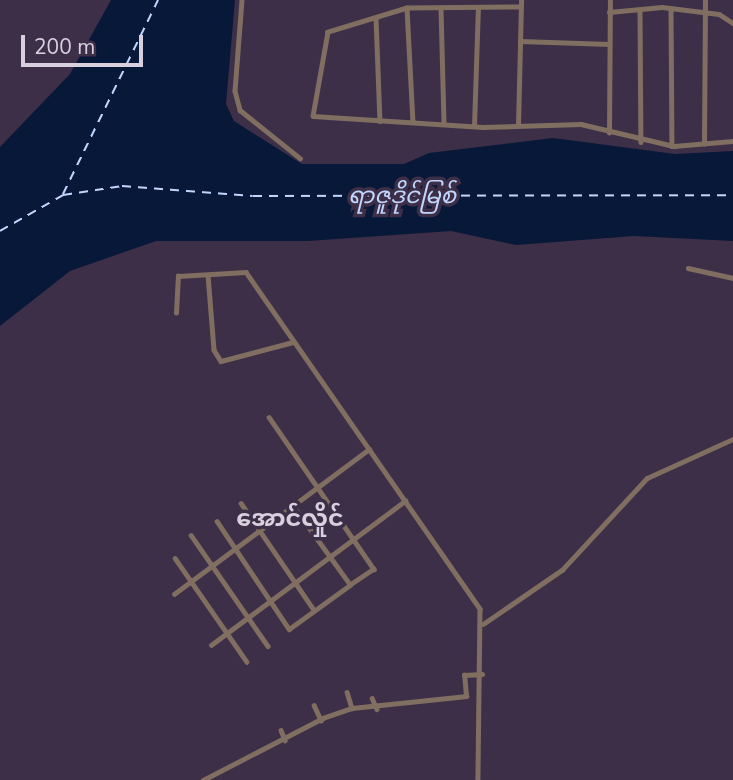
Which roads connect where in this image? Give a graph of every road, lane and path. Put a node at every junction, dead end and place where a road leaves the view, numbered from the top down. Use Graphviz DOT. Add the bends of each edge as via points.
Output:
graph roads {
  1 [pos="243,0"];
  2 [pos="521,0"];
  3 [pos="610,0"];
  4 [pos="705,0"];
  5 [pos="521,7"];
  6 [pos="407,8"];
  7 [pos="441,8"];
  8 [pos="478,8"];
  9 [pos="671,8"];
  10 [pos="640,11"];
  11 [pos="609,12"];
  12 [pos="704,12"];
  13 [pos="376,19"];
  14 [pos="733,23"];
  15 [pos="520,41"];
  16 [pos="609,44"];
  17 [pos="380,121"];
  18 [pos="413,122"];
  19 [pos="444,124"];
  20 [pos="474,126"];
  21 [pos="518,126"];
  22 [pos="609,133"];
  23 [pos="733,141"];
  24 [pos="641,142"];
  25 [pos="704,144"];
  26 [pos="672,146"];
  27 [pos="300,158"];
  28 [pos="688,268"];
  29 [pos="208,275"];
  30 [pos="733,278"];
  31 [pos="176,313"];
  32 [pos="293,342"];
  33 [pos="269,417"];
  34 [pos="733,439"];
  35 [pos="369,449"];
  36 [pos="319,486"];
  37 [pos="405,501"];
  38 [pos="241,503"];
  39 [pos="292,505"];
  40 [pos="217,521"];
  41 [pos="260,530"];
  42 [pos="191,535"];
  43 [pos="352,537"];
  44 [pos="235,549"];
  45 [pos="329,555"];
  46 [pos="175,558"];
  47 [pos="213,566"];
  48 [pos="295,581"];
  49 [pos="191,583"];
  50 [pos="350,585"];
  51 [pos="174,594"];
  52 [pos="270,600"];
  53 [pos="314,610"];
  54 [pos="248,617"];
  55 [pos="483,624"];
  56 [pos="226,634"];
  57 [pos="211,645"];
  58 [pos="268,646"];
  59 [pos="247,662"];
  60 [pos="482,674"];
  61 [pos="346,692"];
  62 [pos="372,698"];
  63 [pos="314,705"];
  64 [pos="352,708"];
  65 [pos="377,709"];
  66 [pos="321,720"];
  67 [pos="281,730"];
  68 [pos="285,740"];
  69 [pos="202,780"];
  70 [pos="478,780"];
  1 -- 27 [label="street" via="235,91 240,110"];
  2 -- 5 [label="street"];
  3 -- 11 [label="street"];
  4 -- 12 [label="street"];
  5 -- 8 [label="street"];
  5 -- 15 [label="street"];
  6 -- 7 [label="street"];
  6 -- 13 [label="street"];
  6 -- 18 [label="street"];
  7 -- 8 [label="street"];
  7 -- 19 [label="street"];
  8 -- 20 [label="street"];
  9 -- 10 [label="street"];
  9 -- 12 [label="street"];
  9 -- 26 [label="street"];
  10 -- 11 [label="street"];
  10 -- 24 [label="street"];
  11 -- 16 [label="street"];
  12 -- 14 [label="street"];
  12 -- 25 [label="street"];
  13 -- 17 [label="street"];
  13 -- 17 [label="street" via="327,33 313,114"];
  15 -- 16 [label="street"];
  15 -- 21 [label="street"];
  16 -- 22 [label="street"];
  17 -- 18 [label="street"];
  18 -- 19 [label="street"];
  19 -- 20 [label="street"];
  20 -- 21 [label="street"];
  21 -- 22 [label="street" via="581,124"];
  22 -- 24 [label="street"];
  23 -- 25 [label="street"];
  24 -- 26 [label="street"];
  25 -- 26 [label="street"];
  28 -- 30 [label="street"];
  29 -- 31 [label="street" via="178,276"];
  29 -- 32 [label="street" via="246,272"];
  29 -- 32 [label="street" via="221,361"];
  32 -- 35 [label="street"];
  33 -- 36 [label="street"];
  34 -- 55 [label="street" via="648,478 562,570"];
  35 -- 36 [label="street"];
  35 -- 37 [label="street"];
  36 -- 39 [label="street"];
  36 -- 43 [label="street"];
  37 -- 43 [label="street"];
  37 -- 55 [label="street" via="480,609"];
  38 -- 41 [label="street"];
  39 -- 41 [label="street"];
  39 -- 45 [label="street"];
  40 -- 44 [label="street"];
  41 -- 44 [label="street"];
  41 -- 48 [label="street"];
  42 -- 47 [label="street"];
  43 -- 45 [label="street"];
  43 -- 50 [label="street" via="373,569"];
  44 -- 47 [label="street"];
  44 -- 52 [label="street"];
  45 -- 48 [label="street"];
  45 -- 50 [label="street"];
  46 -- 49 [label="street"];
  47 -- 49 [label="street"];
  47 -- 54 [label="street"];
  48 -- 52 [label="street"];
  48 -- 53 [label="street"];
  49 -- 51 [label="street"];
  49 -- 56 [label="street"];
  50 -- 53 [label="street"];
  52 -- 53 [label="street" via="289,629"];
  52 -- 54 [label="street"];
  54 -- 56 [label="street"];
  54 -- 58 [label="street"];
  55 -- 60 [label="street"];
  56 -- 57 [label="street"];
  56 -- 59 [label="street"];
  60 -- 65 [label="street" via="464,675 466,696"];
  60 -- 70 [label="street"];
  61 -- 64 [label="street"];
  62 -- 65 [label="street"];
  63 -- 66 [label="street"];
  64 -- 65 [label="street"];
  64 -- 66 [label="street"];
  66 -- 68 [label="street"];
  67 -- 68 [label="street"];
  68 -- 69 [label="street"];
}
